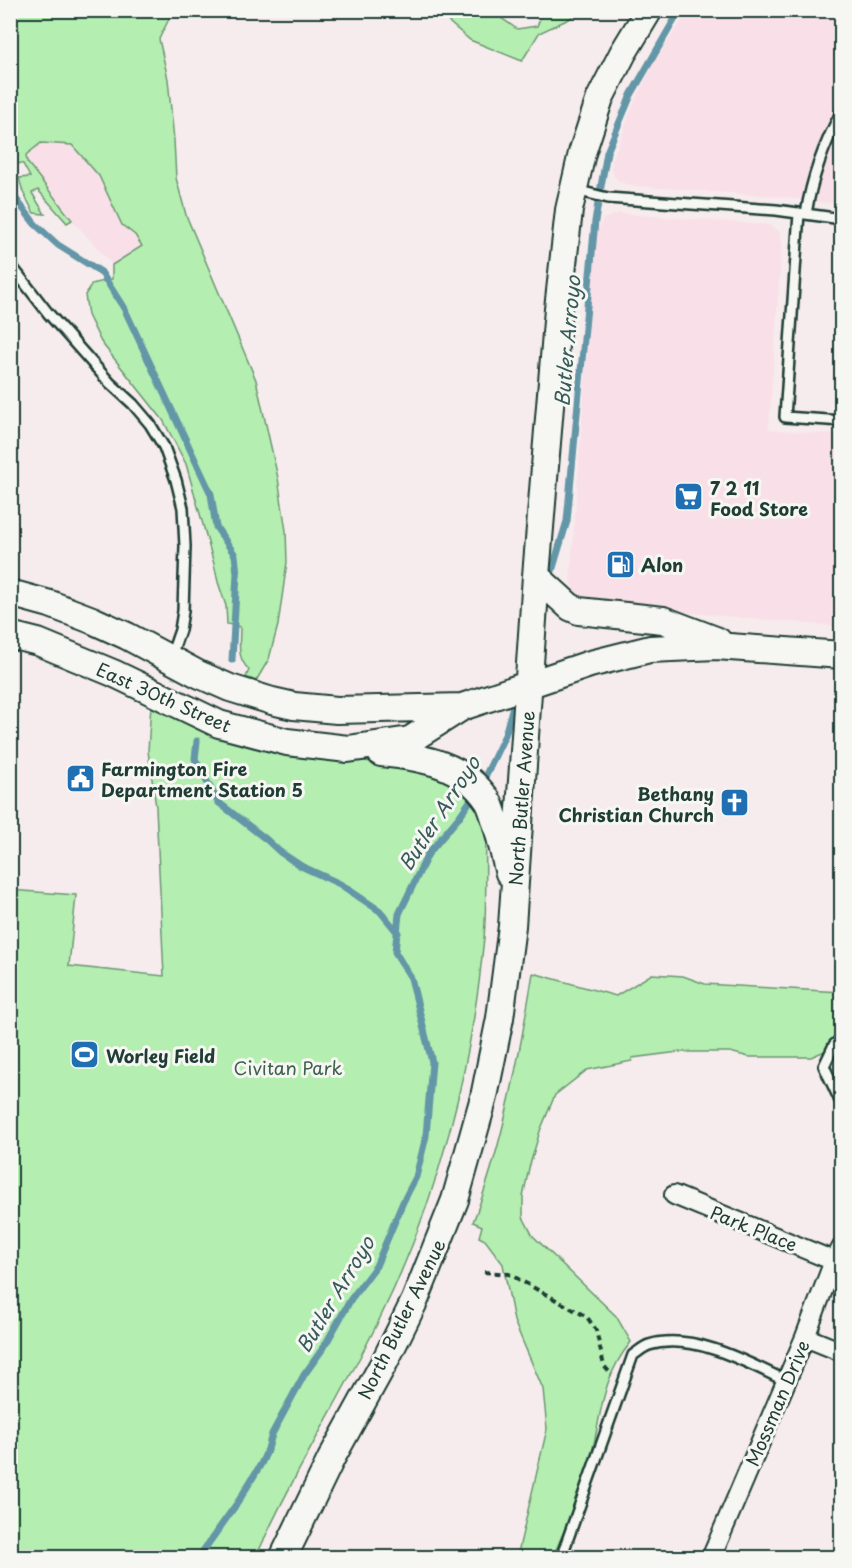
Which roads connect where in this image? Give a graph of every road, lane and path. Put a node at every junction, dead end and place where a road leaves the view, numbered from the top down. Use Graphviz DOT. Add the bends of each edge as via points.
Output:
graph roads {
  1 [pos="649,10"];
  2 [pos="842,111"];
  3 [pos="573,189"];
  4 [pos="802,213"];
  5 [pos="842,219"];
  6 [pos="10,264"];
  7 [pos="842,420"];
  8 [pos="536,576"];
  9 [pos="10,593"];
  10 [pos="10,635"];
  11 [pos="732,646"];
  12 [pos="842,655"];
  13 [pos="169,659"];
  14 [pos="529,685"];
  15 [pos="462,708"];
  16 [pos="348,749"];
  17 [pos="514,890"];
  18 [pos="842,1038"];
  19 [pos="842,1105"];
  20 [pos="674,1195"];
  21 [pos="838,1254"];
  22 [pos="484,1272"];
  23 [pos="804,1337"];
  24 [pos="842,1352"];
  25 [pos="786,1380"];
  26 [pos="624,1381"];
  27 [pos="283,1557"];
  28 [pos="561,1557"];
  29 [pos="711,1557"];
  1 -- 3 [label="main road, North Butler Avenue" via="600,98"];
  2 -- 4 [label="lane" via="826,140"];
  3 -- 4 [label="lane" via="609,198"];
  3 -- 8 [label="main road, North Butler Avenue" via="558,309"];
  4 -- 5 [label="lane"];
  4 -- 7 [label="lane" via="784,417"];
  6 -- 13 [label="lane" via="110,383 150,424 164,447 183,508 184,546 181,621"];
  8 -- 11 [label="main road" via="579,611 663,620"];
  8 -- 14 [label="main road, North Butler Avenue"];
  9 -- 13 [label="main road" via="92,620"];
  10 -- 16 [label="main road, East 30th Street" via="38,642 113,673 219,724 287,742"];
  11 -- 12 [label="main road, East 30th Street"];
  11 -- 14 [label="main road, East 30th Street" via="693,645 642,651"];
  13 -- 15 [label="main road" via="230,688 294,706 337,710"];
  14 -- 15 [label="main road, East 30th Street"];
  14 -- 17 [label="main road, North Butler Avenue"];
  15 -- 16 [label="main road, East 30th Street" via="410,740"];
  16 -- 17 [label="main road" via="412,756 441,764 477,788 489,803"];
  17 -- 27 [label="main road, North Butler Avenue" via="508,965 494,1054 455,1200 415,1300"];
  18 -- 19 [label="lane" via="824,1066"];
  20 -- 21 [label="street, Park Place"];
  21 -- 23 [label="street, Mossman Drive"];
  22 -- 26 [label="path" via="509,1274 587,1317 596,1329 604,1366"];
  23 -- 24 [label="street"];
  23 -- 25 [label="street, Mossman Drive"];
  25 -- 26 [label="lane" via="705,1348 665,1342 646,1346 633,1355"];
  25 -- 29 [label="street, Mossman Drive"];
  26 -- 28 [label="lane"];
}
